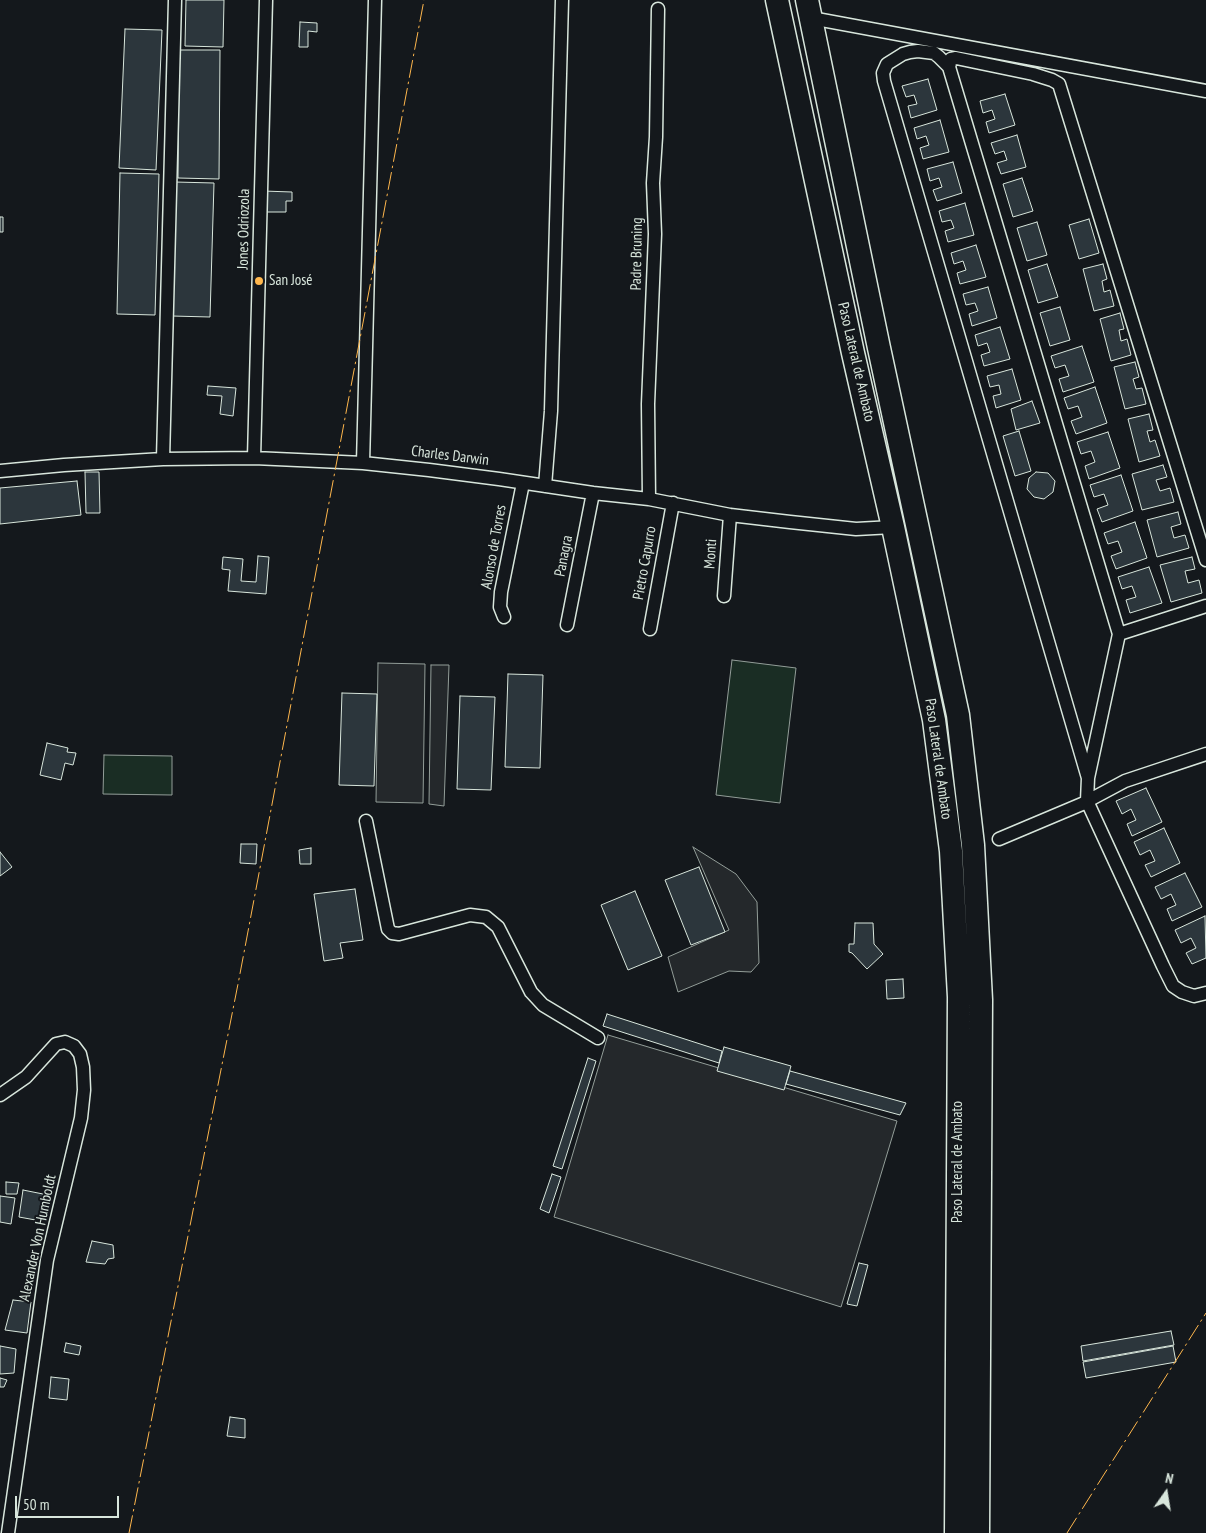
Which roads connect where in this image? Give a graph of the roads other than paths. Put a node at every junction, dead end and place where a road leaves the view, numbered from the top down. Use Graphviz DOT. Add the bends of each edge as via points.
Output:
graph roads {
  1 [pos="176,0"];
  2 [pos="266,0"];
  3 [pos="375,0"];
  4 [pos="562,0"];
  5 [pos="778,0"];
  6 [pos="658,9"];
  7 [pos="809,9"];
  8 [pos="949,67"];
  9 [pos="1206,91"];
  10 [pos="879,348"];
  11 [pos="853,353"];
  12 [pos="254,458"];
  13 [pos="163,459"];
  14 [pos="362,464"];
  15 [pos="0,471"];
  16 [pos="522,483"];
  17 [pos="545,486"];
  18 [pos="593,493"];
  19 [pos="649,499"];
  20 [pos="673,503"];
  21 [pos="730,515"];
  22 [pos="893,527"];
  23 [pos="1206,560"];
  24 [pos="724,596"];
  25 [pos="1206,606"];
  26 [pos="504,617"];
  27 [pos="566,625"];
  28 [pos="650,629"];
  29 [pos="1119,634"];
  30 [pos="1206,754"];
  31 [pos="1088,778"];
  32 [pos="1087,801"];
  33 [pos="366,821"];
  34 [pos="998,839"];
  35 [pos="1206,994"];
  36 [pos="598,1038"];
  37 [pos="0,1095"];
  38 [pos="8,1533"];
  39 [pos="956,1533"];
  40 [pos="978,1533"];
  1 -- 13 [label="street"];
  2 -- 12 [label="street, Jones Odriozola"];
  3 -- 14 [label="street"];
  4 -- 17 [label="street" via="551,411"];
  5 -- 11 [label="highway, Paso Lateral de Ambato"];
  6 -- 19 [label="street, Padre Bruning" via="653,183 656,234 648,404"];
  7 -- 9 [label="street"];
  7 -- 10 [label="highway, Paso Lateral de Ambato"];
  8 -- 23 [label="street" via="951,60 956,58 1033,74 1058,84"];
  8 -- 29 [label="street"];
  8 -- 31 [label="street" via="934,53 910,52 887,64 884,81"];
  10 -- 11 [label="highway"];
  10 -- 40 [label="highway, Paso Lateral de Ambato" via="958,715 973,845 981,1000"];
  11 -- 22 [label="highway, Paso Lateral de Ambato"];
  12 -- 13 [label="street, Charles Darwin"];
  12 -- 14 [label="street, Charles Darwin"];
  13 -- 15 [label="street, Charles Darwin"];
  14 -- 16 [label="street, Charles Darwin"];
  16 -- 17 [label="street, Charles Darwin"];
  16 -- 26 [label="street, Alonso de Torres" via="501,592 500,607"];
  17 -- 18 [label="street, Charles Darwin"];
  18 -- 19 [label="street, Charles Darwin"];
  18 -- 27 [label="street, Panagra"];
  19 -- 20 [label="street, Charles Darwin"];
  20 -- 21 [label="street, Charles Darwin"];
  20 -- 28 [label="street, Pietro Capurro"];
  21 -- 22 [label="street, Charles Darwin" via="856,529"];
  21 -- 24 [label="street, Monti"];
  22 -- 39 [label="highway, Paso Lateral de Ambato" via="934,720 951,850 958,997"];
  25 -- 29 [label="street"];
  29 -- 31 [label="street"];
  30 -- 32 [label="street" via="1125,782"];
  31 -- 32 [label="street"];
  32 -- 34 [label="street"];
  32 -- 35 [label="street" via="1173,986 1194,996"];
  33 -- 36 [label="street" via="388,929 392,933 399,934 470,915 486,917 498,927 531,992 543,1005"];
  37 -- 38 [label="street, Alexander Von Humboldt" via="26,1077 56,1044 65,1042 80,1054 84,1082 81,1118 47,1260"];
}
